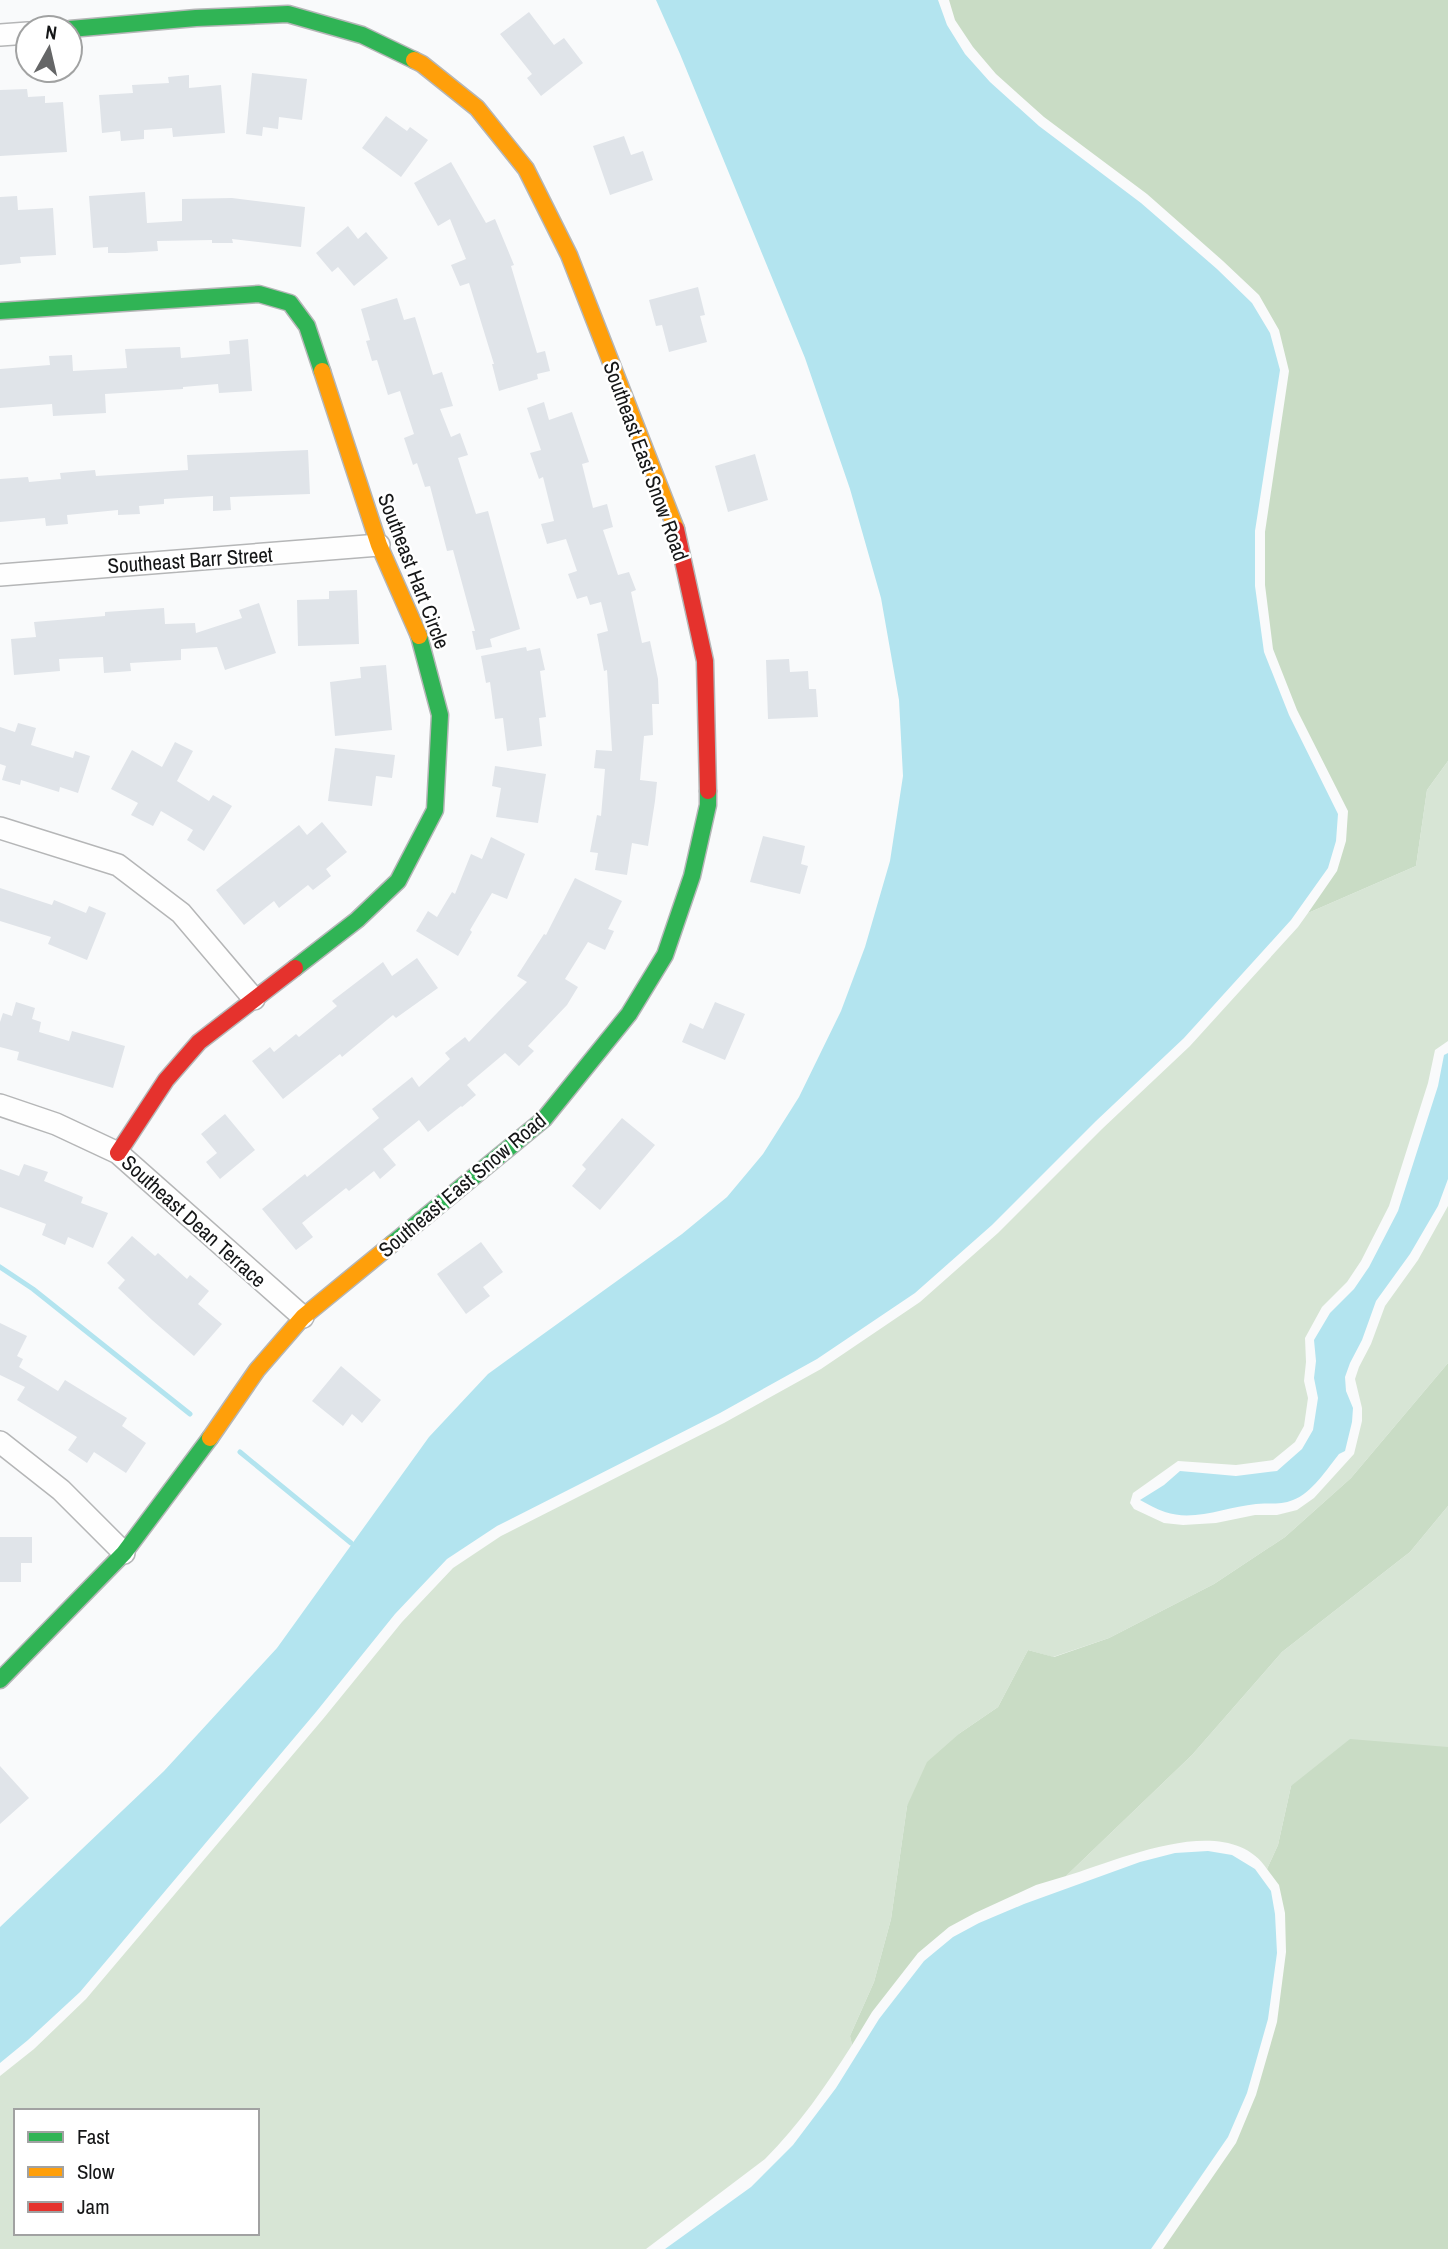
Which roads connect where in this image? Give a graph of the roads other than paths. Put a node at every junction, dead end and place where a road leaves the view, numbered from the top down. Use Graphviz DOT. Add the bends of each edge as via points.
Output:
graph roads {
  1 [pos="84,28"];
  2 [pos="0,311"];
  3 [pos="379,545"];
  4 [pos="0,575"];
  5 [pos="0,828"];
  6 [pos="254,999"];
  7 [pos="0,1105"];
  8 [pos="118,1153"];
  9 [pos="303,1317"];
  10 [pos="0,1442"];
  11 [pos="124,1553"];
  12 [pos="0,1680"];
  1 -- 9 [label="street, Southeast East Snow Road" via="288,14 362,35 422,65 477,108 526,169 569,255 679,538 705,661 708,805 692,876 665,955 629,1014 544,1119"];
  2 -- 3 [label="street, Southeast Hart Circle" via="259,294 290,303 307,326"];
  3 -- 4 [label="street, Southeast Barr Street"];
  3 -- 6 [label="street, Southeast Hart Circle" via="417,628 440,715 435,810 398,881 357,920"];
  5 -- 6 [label="street" via="118,865 181,913"];
  6 -- 8 [label="street, Southeast Hart Circle" via="199,1042 166,1080"];
  7 -- 8 [label="street, Southeast Dean Terrace" via="56,1124"];
  8 -- 9 [label="street, Southeast Dean Terrace"];
  9 -- 11 [label="street, Southeast East Snow Road" via="257,1370"];
  10 -- 11 [label="street" via="61,1490"];
  11 -- 12 [label="street, Southeast East Snow Road"];
}
